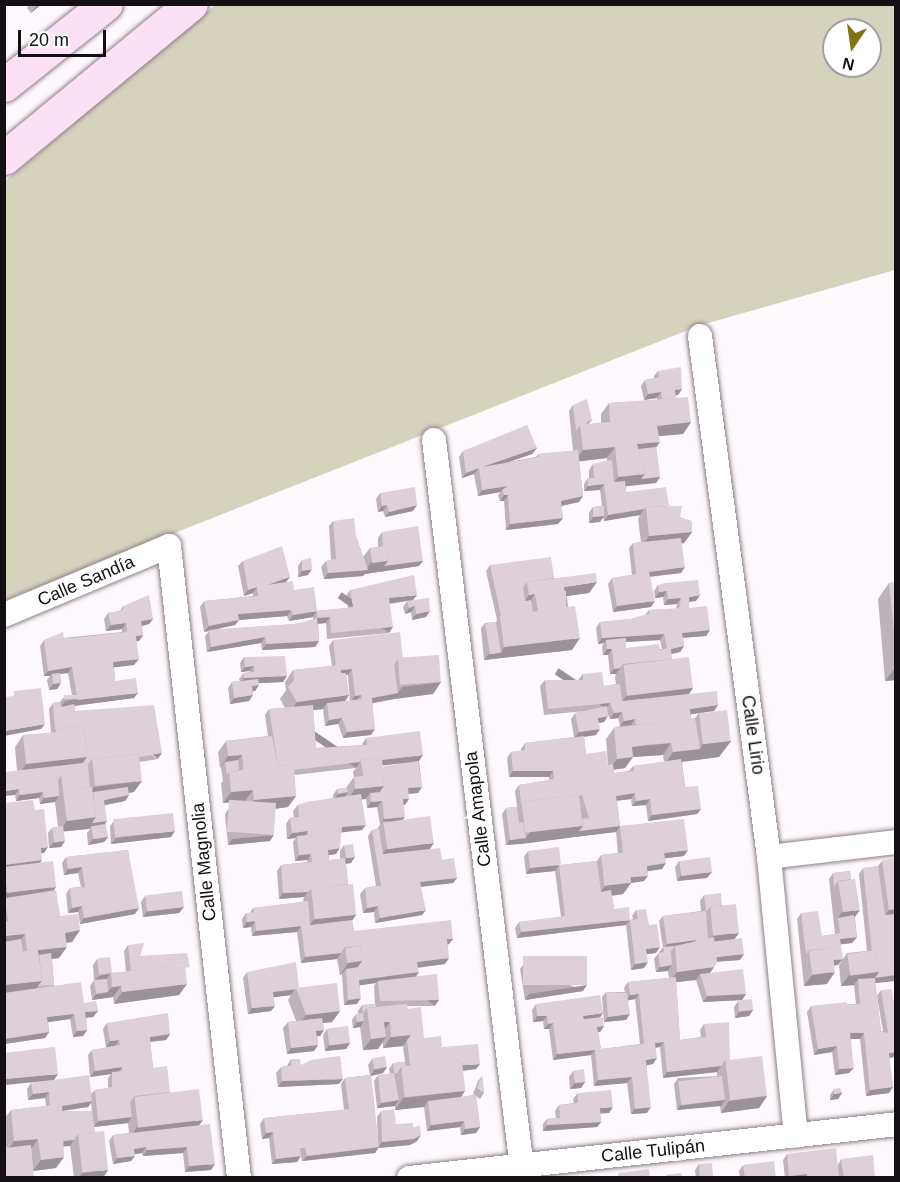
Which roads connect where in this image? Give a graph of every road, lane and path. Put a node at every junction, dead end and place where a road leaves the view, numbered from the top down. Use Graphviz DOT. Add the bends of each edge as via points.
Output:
graph roads {
  1 [pos="106,4"];
  2 [pos="191,4"];
  3 [pos="4,85"];
  4 [pos="4,158"];
  5 [pos="700,336"];
  6 [pos="434,440"];
  7 [pos="169,546"];
  8 [pos="4,615"];
  9 [pos="896,842"];
  10 [pos="769,858"];
  11 [pos="896,1124"];
  12 [pos="796,1136"];
  13 [pos="522,1171"];
  14 [pos="239,1178"];
  15 [pos="410,1178"];
  1 -- 3 [label="main road"];
  2 -- 4 [label="main road"];
  5 -- 10 [label="street, Calle Lirio"];
  6 -- 13 [label="street, Calle Amapola"];
  7 -- 8 [label="street, Calle Sandía"];
  7 -- 14 [label="street, Calle Magnolia"];
  9 -- 10 [label="street"];
  10 -- 12 [label="street, Calle Lirio"];
  11 -- 12 [label="street, Calle Tulipán"];
  12 -- 13 [label="street, Calle Tulipán"];
  13 -- 15 [label="street, Calle Tulipán"];
}
